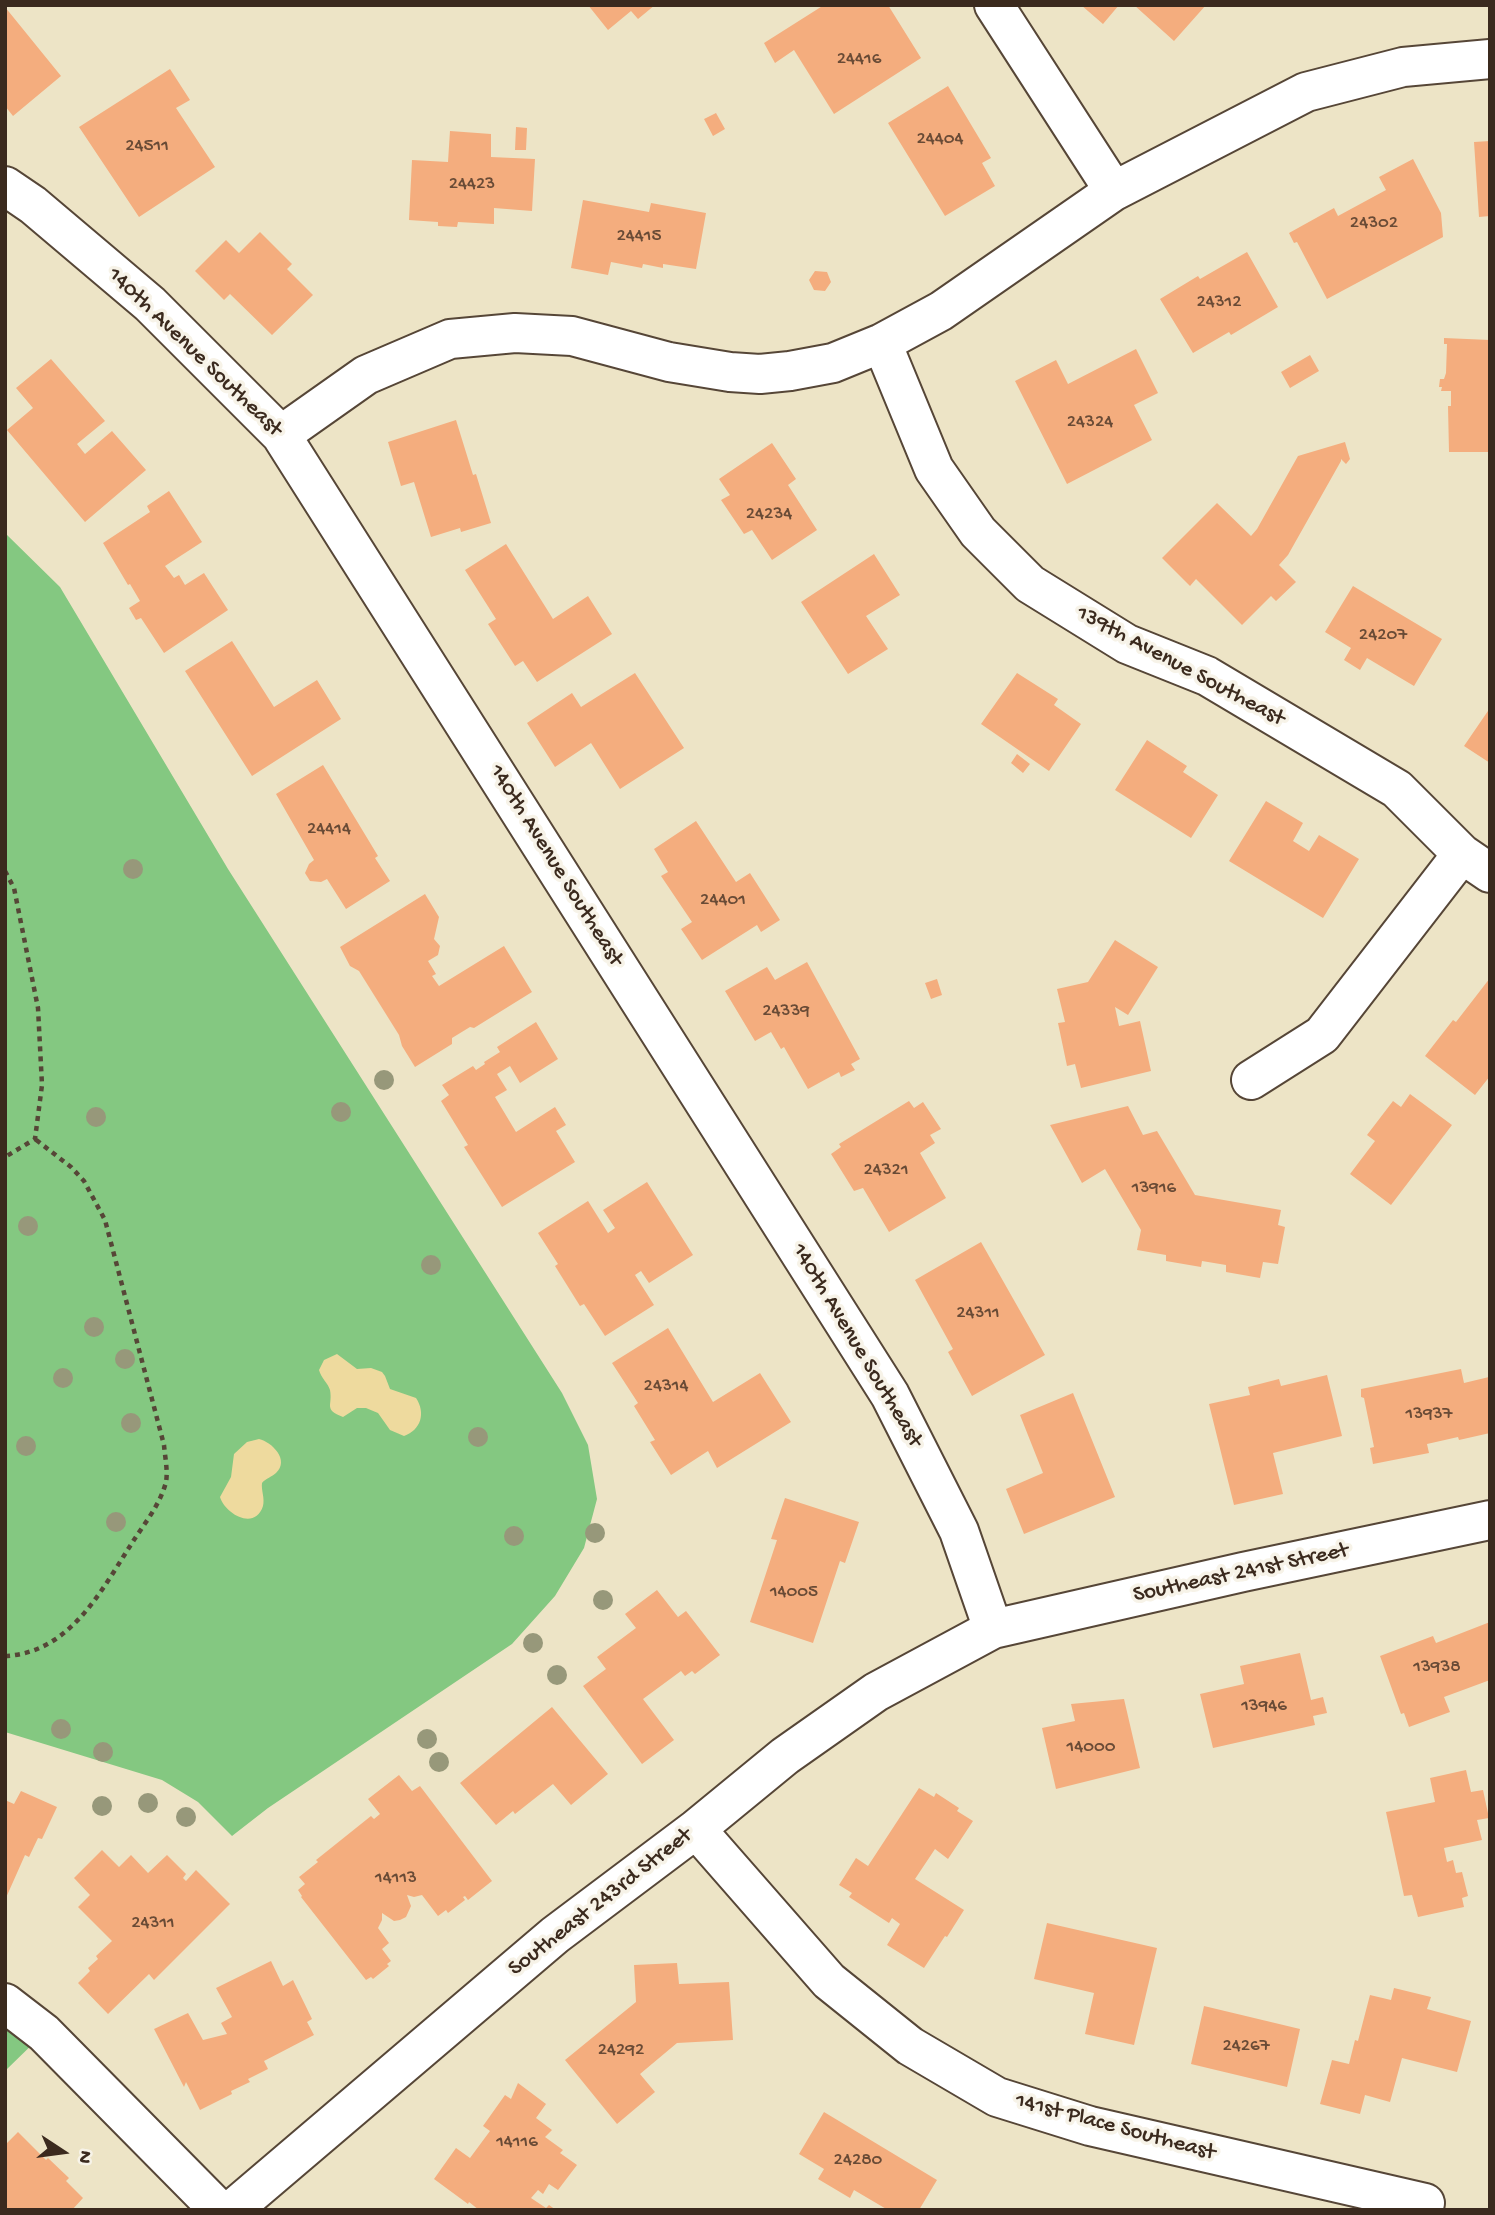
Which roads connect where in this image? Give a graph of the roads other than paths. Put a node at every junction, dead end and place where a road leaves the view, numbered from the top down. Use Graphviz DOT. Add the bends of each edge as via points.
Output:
graph roads {
  1 [pos="994,5"];
  2 [pos="1490,59"];
  3 [pos="5,186"];
  4 [pos="1114,191"];
  5 [pos="882,343"];
  6 [pos="281,435"];
  7 [pos="1476,863"];
  8 [pos="1251,1080"];
  9 [pos="1490,1520"];
  10 [pos="993,1629"];
  11 [pos="696,1829"];
  12 [pos="5,2003"];
  13 [pos="1425,2203"];
  14 [pos="219,2210"];
  15 [pos="232,2210"];
  1 -- 4 [label="street"];
  2 -- 4 [label="street" via="1403,68 1306,92"];
  3 -- 6 [label="street, 140th Avenue Southeast" via="150,304"];
  4 -- 5 [label="street" via="941,311"];
  5 -- 6 [label="street" via="833,363 760,374 699,368 572,336 515,333 450,339 366,375"];
  5 -- 7 [label="street, 139th Avenue Southeast" via="934,469 978,532 1030,584 1127,644 1207,676 1397,789"];
  6 -- 10 [label="street, 140th Avenue Southeast" via="890,1395 959,1531"];
  7 -- 8 [label="street" via="1322,1035"];
  9 -- 10 [label="street, Southeast 241st Street"];
  10 -- 11 [label="street, Southeast 243rd Street" via="876,1692 785,1756"];
  11 -- 13 [label="street, 141st Place Southeast" via="829,1982 910,2046 997,2097 1090,2126"];
  11 -- 15 [label="street, Southeast 243rd Street" via="555,1935"];
  12 -- 14 [label="street" via="44,2033"];
}
